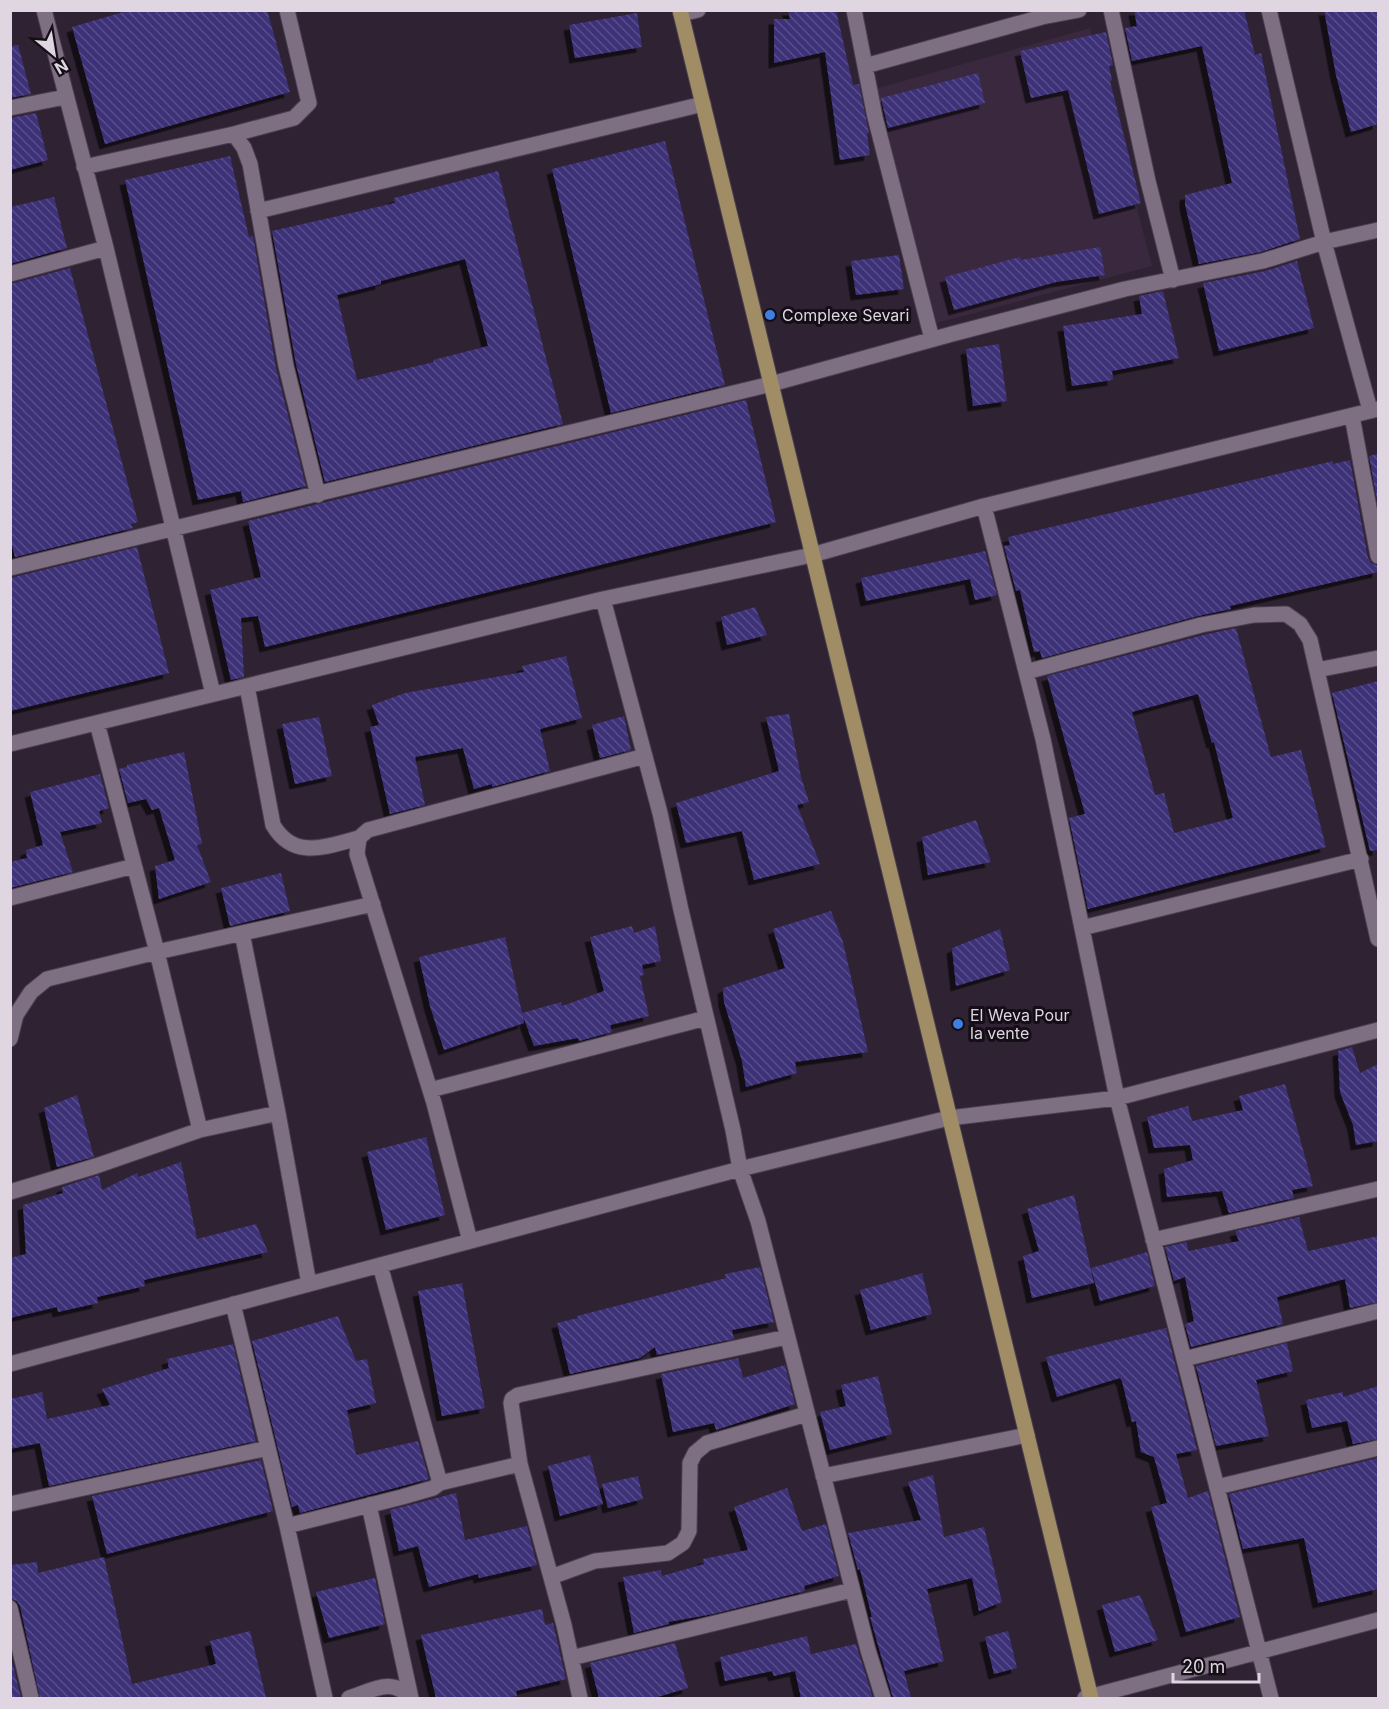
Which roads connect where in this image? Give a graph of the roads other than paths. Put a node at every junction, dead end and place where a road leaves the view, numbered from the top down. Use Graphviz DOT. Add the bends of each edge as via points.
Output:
graph roads {
  1 [pos="287,10"];
  2 [pos="698,10"];
  3 [pos="854,10"];
  4 [pos="1079,10"];
  5 [pos="1111,10"];
  6 [pos="1269,10"];
  7 [pos="49,12"];
  8 [pos="681,12"];
  9 [pos="1041,14"];
  10 [pos="865,66"];
  11 [pos="66,97"];
  12 [pos="703,104"];
  13 [pos="10,108"];
  14 [pos="234,134"];
  15 [pos="84,167"];
  16 [pos="258,210"];
  17 [pos="1378,230"];
  18 [pos="1324,242"];
  19 [pos="106,248"];
  20 [pos="10,274"];
  21 [pos="1173,279"];
  22 [pos="932,339"];
  23 [pos="771,384"];
  24 [pos="1374,410"];
  25 [pos="1352,416"];
  26 [pos="318,495"];
  27 [pos="984,506"];
  28 [pos="173,530"];
  29 [pos="813,555"];
  30 [pos="1378,556"];
  31 [pos="10,568"];
  32 [pos="603,599"];
  33 [pos="1378,658"];
  34 [pos="1317,670"];
  35 [pos="1026,672"];
  36 [pos="247,686"];
  37 [pos="213,694"];
  38 [pos="97,723"];
  39 [pos="10,744"];
  40 [pos="645,756"];
  41 [pos="359,838"];
  42 [pos="1361,859"];
  43 [pos="134,866"];
  44 [pos="10,898"];
  45 [pos="373,904"];
  46 [pos="1082,928"];
  47 [pos="242,933"];
  48 [pos="1378,939"];
  49 [pos="157,952"];
  50 [pos="706,1018"];
  51 [pos="1378,1030"];
  52 [pos="10,1039"];
  53 [pos="430,1090"];
  54 [pos="1117,1098"];
  55 [pos="278,1113"];
  56 [pos="950,1118"];
  57 [pos="200,1130"];
  58 [pos="740,1169"];
  59 [pos="1378,1189"];
  60 [pos="10,1192"];
  61 [pos="1153,1240"];
  62 [pos="470,1242"];
  63 [pos="380,1265"];
  64 [pos="309,1284"];
  65 [pos="233,1304"];
  66 [pos="1378,1311"];
  67 [pos="788,1337"];
  68 [pos="1184,1359"];
  69 [pos="10,1364"];
  70 [pos="807,1414"];
  71 [pos="1027,1435"];
  72 [pos="268,1448"];
  73 [pos="1378,1448"];
  74 [pos="520,1464"];
  75 [pos="823,1476"];
  76 [pos="440,1483"];
  77 [pos="1217,1487"];
  78 [pos="10,1504"];
  79 [pos="369,1505"];
  80 [pos="286,1526"];
  81 [pos="551,1577"];
  82 [pos="852,1590"];
  83 [pos="10,1608"];
  84 [pos="1378,1620"];
  85 [pos="1260,1652"];
  86 [pos="571,1658"];
  87 [pos="31,1698"];
  88 [pos="325,1698"];
  89 [pos="349,1698"];
  90 [pos="410,1698"];
  91 [pos="580,1698"];
  92 [pos="883,1698"];
  93 [pos="1089,1698"];
  94 [pos="1271,1698"];
  1 -- 14 [label="street" via="309,103 294,118"];
  2 -- 8 [label="street"];
  3 -- 10 [label="street"];
  4 -- 9 [label="street"];
  5 -- 21 [label="street"];
  6 -- 18 [label="street"];
  7 -- 11 [label="street"];
  8 -- 12 [label="main road"];
  9 -- 10 [label="street"];
  10 -- 22 [label="street"];
  11 -- 13 [label="street"];
  11 -- 15 [label="street"];
  12 -- 16 [label="street"];
  12 -- 23 [label="main road"];
  14 -- 15 [label="street"];
  14 -- 16 [label="street" via="250,164"];
  15 -- 19 [label="street"];
  16 -- 26 [label="street" via="286,366"];
  17 -- 18 [label="street"];
  18 -- 21 [label="street" via="1263,261"];
  18 -- 24 [label="street"];
  19 -- 20 [label="street"];
  19 -- 28 [label="street"];
  21 -- 22 [label="street"];
  22 -- 23 [label="street"];
  23 -- 26 [label="street"];
  23 -- 29 [label="main road"];
  24 -- 25 [label="street"];
  25 -- 27 [label="street"];
  25 -- 30 [label="street"];
  26 -- 28 [label="street"];
  27 -- 29 [label="street"];
  27 -- 35 [label="street"];
  28 -- 31 [label="street"];
  28 -- 37 [label="street"];
  29 -- 32 [label="street"];
  29 -- 56 [label="main road"];
  32 -- 36 [label="street"];
  32 -- 40 [label="street"];
  33 -- 34 [label="street"];
  34 -- 35 [label="street" via="1310,640 1300,624 1286,614 1254,615 1201,625"];
  34 -- 42 [label="street"];
  35 -- 46 [label="street"];
  36 -- 37 [label="street"];
  36 -- 41 [label="street" via="273,825 280,837 310,849"];
  37 -- 38 [label="street"];
  38 -- 39 [label="street"];
  38 -- 43 [label="street"];
  40 -- 41 [label="street" via="368,830"];
  40 -- 50 [label="street"];
  41 -- 45 [label="street" via="357,855"];
  42 -- 46 [label="street"];
  42 -- 48 [label="street"];
  43 -- 44 [label="street"];
  43 -- 49 [label="street"];
  45 -- 47 [label="street"];
  45 -- 53 [label="street"];
  46 -- 54 [label="street"];
  47 -- 49 [label="street"];
  47 -- 55 [label="street"];
  49 -- 52 [label="street" via="47,980 32,992 16,1015"];
  49 -- 57 [label="street"];
  50 -- 53 [label="street"];
  50 -- 58 [label="street"];
  51 -- 54 [label="street"];
  53 -- 62 [label="street"];
  54 -- 56 [label="street"];
  54 -- 61 [label="street"];
  55 -- 57 [label="street"];
  55 -- 64 [label="street"];
  56 -- 58 [label="street"];
  56 -- 71 [label="main road"];
  57 -- 60 [label="street"];
  58 -- 62 [label="street"];
  58 -- 67 [label="street" via="758,1221"];
  59 -- 61 [label="street"];
  61 -- 68 [label="street"];
  62 -- 63 [label="street"];
  63 -- 64 [label="street"];
  63 -- 76 [label="street"];
  64 -- 65 [label="street"];
  65 -- 69 [label="street"];
  65 -- 72 [label="street"];
  66 -- 68 [label="street"];
  67 -- 70 [label="street"];
  67 -- 74 [label="street" via="515,1396 511,1402"];
  68 -- 77 [label="street"];
  70 -- 75 [label="street"];
  70 -- 81 [label="street" via="707,1443 695,1453 690,1463 690,1531 683,1543 668,1553 596,1561"];
  71 -- 75 [label="street"];
  71 -- 93 [label="main road"];
  72 -- 78 [label="street"];
  72 -- 80 [label="street"];
  73 -- 77 [label="street"];
  74 -- 76 [label="street"];
  74 -- 81 [label="street"];
  75 -- 82 [label="street"];
  76 -- 79 [label="street"];
  77 -- 85 [label="street"];
  79 -- 80 [label="street"];
  79 -- 90 [label="street"];
  80 -- 88 [label="street"];
  81 -- 86 [label="street"];
  82 -- 86 [label="street"];
  82 -- 92 [label="street"];
  83 -- 87 [label="street"];
  84 -- 85 [label="street"];
  85 -- 93 [label="street"];
  85 -- 94 [label="street"];
  86 -- 91 [label="street"];
  89 -- 90 [label="street" via="388,1685 403,1689"];
}
